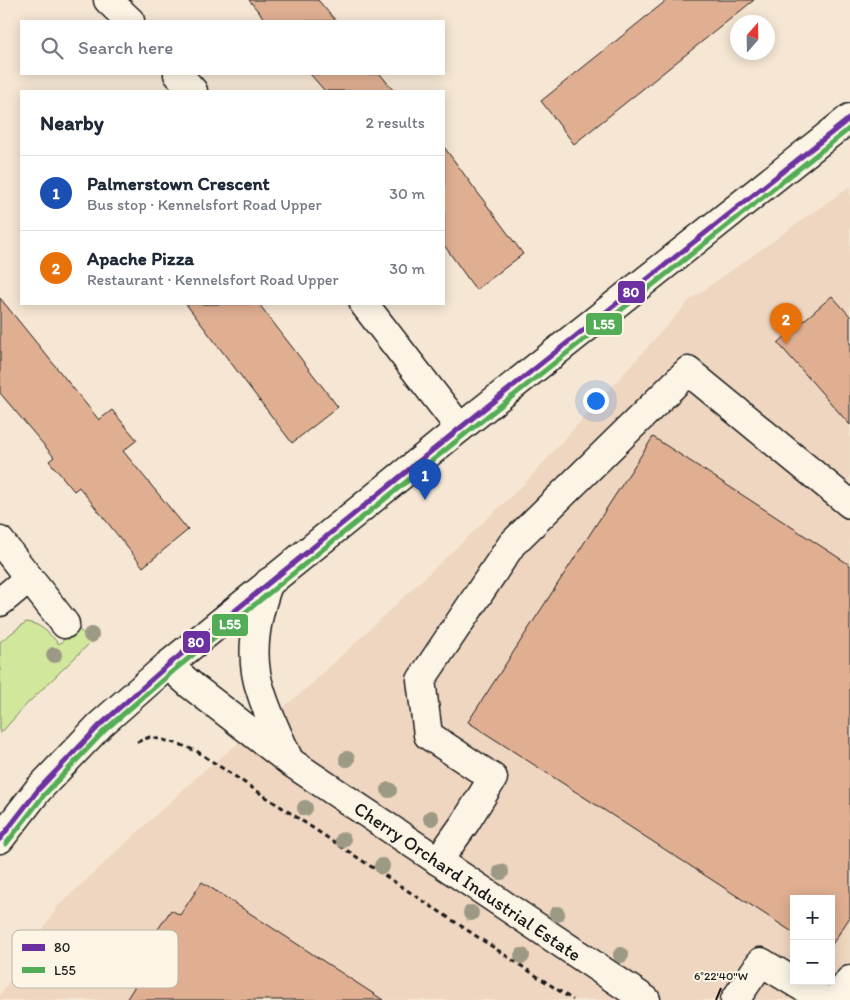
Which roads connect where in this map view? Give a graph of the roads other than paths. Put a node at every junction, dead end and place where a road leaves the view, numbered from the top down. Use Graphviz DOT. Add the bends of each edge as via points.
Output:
graph roads {
  1 [pos="108,0"];
  2 [pos="129,20"];
  3 [pos="179,75"];
  4 [pos="192,90"];
  5 [pos="850,118"];
  6 [pos="365,305"];
  7 [pos="460,428"];
  8 [pos="850,504"];
  9 [pos="0,541"];
  10 [pos="29,578"];
  11 [pos="269,582"];
  12 [pos="0,602"];
  13 [pos="65,624"];
  14 [pos="168,664"];
  15 [pos="289,761"];
  16 [pos="0,839"];
  17 [pos="438,861"];
  18 [pos="850,980"];
  19 [pos="646,1000"];
  20 [pos="735,1000"];
  21 [pos="824,1000"];
  22 [pos="836,1000"];
  1 -- 2 [label="street"];
  3 -- 4 [label="street"];
  5 -- 7 [label="street"];
  6 -- 7 [label="street"];
  7 -- 11 [label="street"];
  8 -- 17 [label="street" via="688,370 512,544 421,680 428,735 493,778"];
  9 -- 10 [label="street"];
  10 -- 12 [label="street"];
  10 -- 13 [label="street"];
  11 -- 14 [label="street"];
  11 -- 15 [label="street" via="261,602 254,640 255,663 260,690"];
  14 -- 15 [label="street, Cherry Orchard Industrial Estate"];
  14 -- 16 [label="street" via="100,725 38,790"];
  15 -- 17 [label="street, Cherry Orchard Industrial Estate"];
  17 -- 19 [label="street, Cherry Orchard Industrial Estate"];
  18 -- 22 [label="street"];
  20 -- 21 [label="street" via="761,962"];
}
